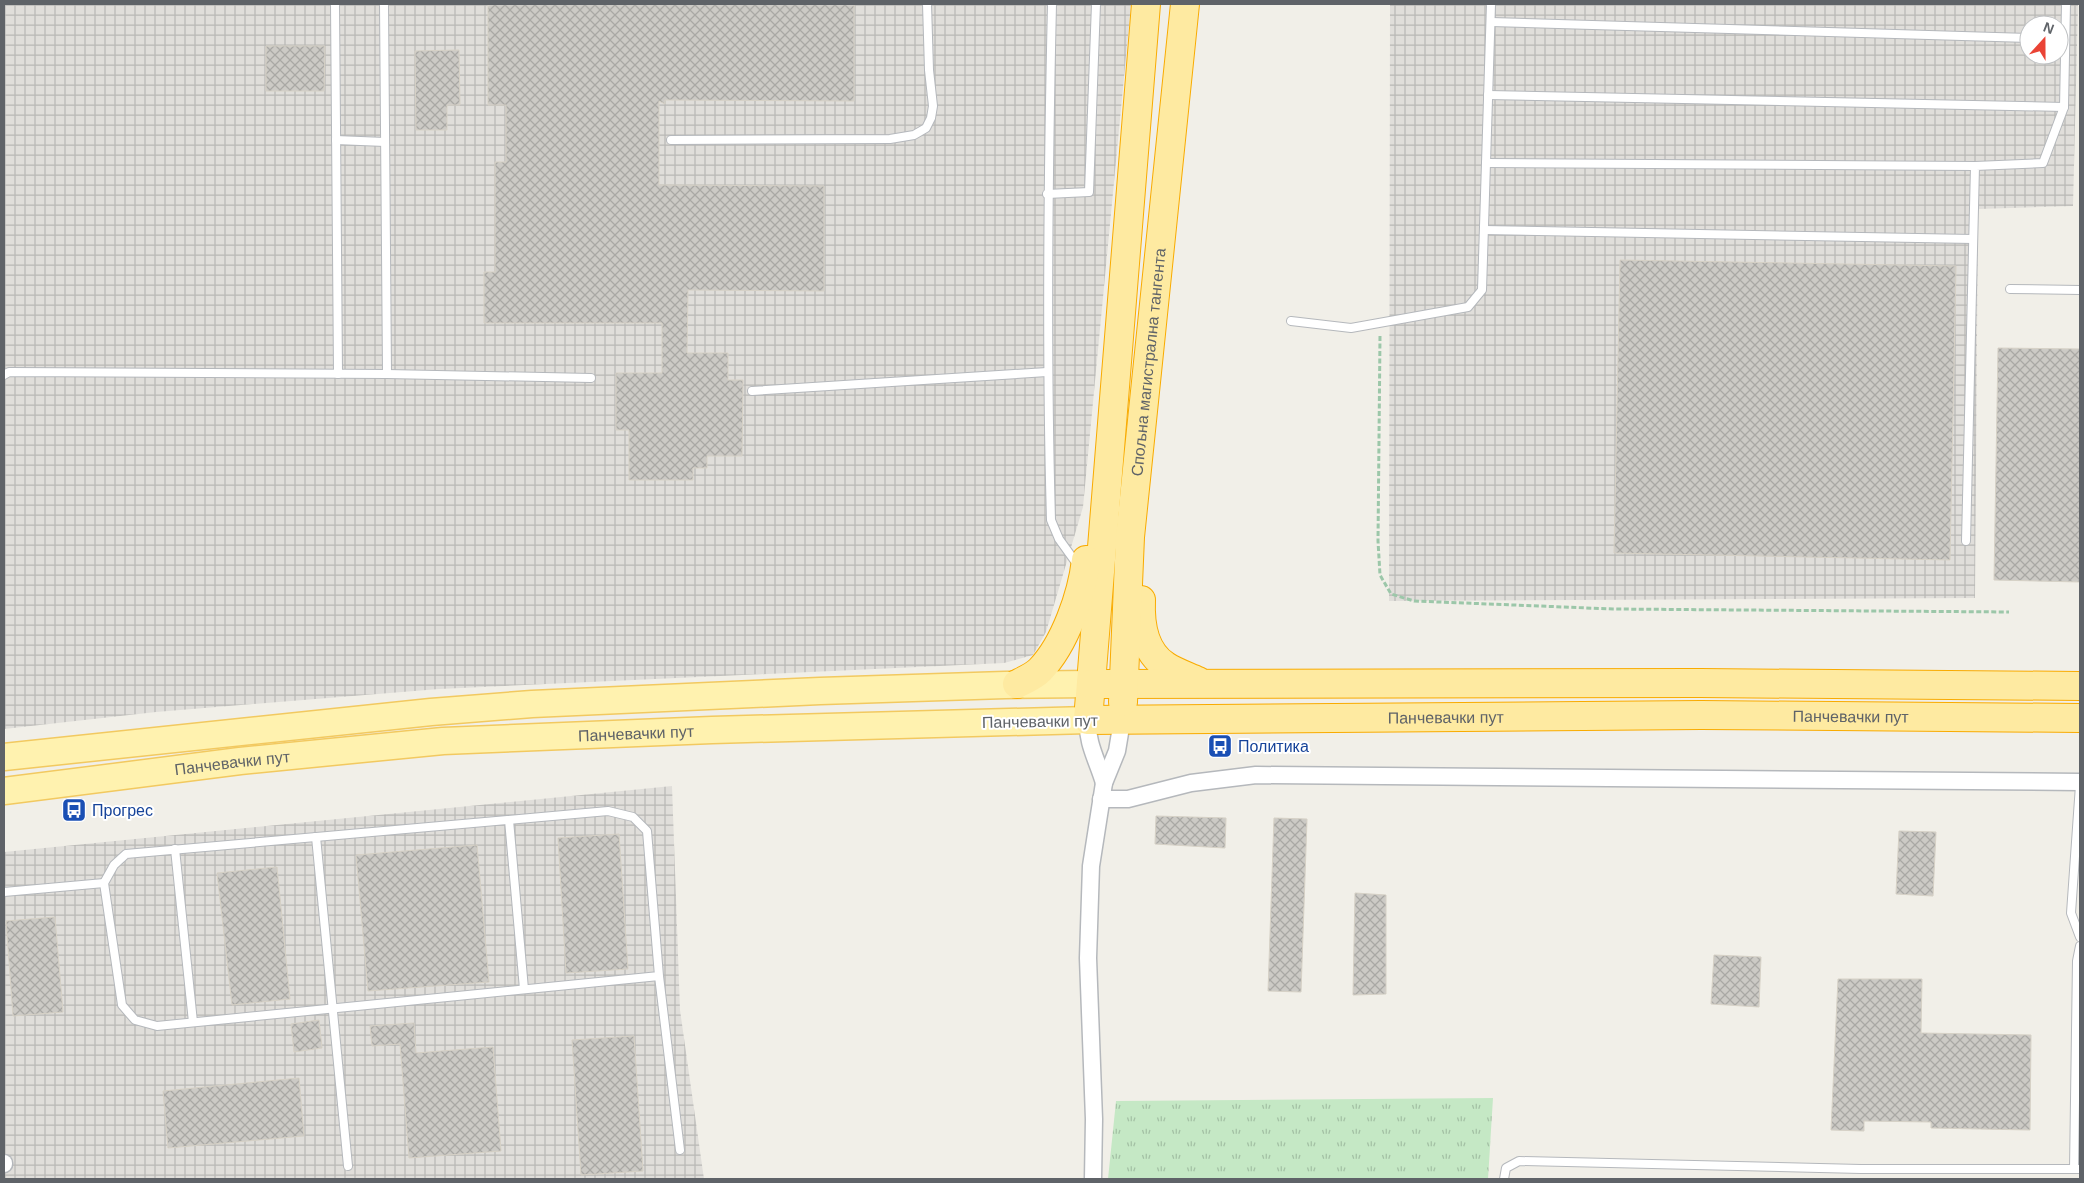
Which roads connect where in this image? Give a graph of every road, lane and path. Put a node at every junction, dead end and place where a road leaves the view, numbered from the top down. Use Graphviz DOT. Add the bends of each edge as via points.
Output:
graph roads {
  1 [pos="335,4"];
  2 [pos="384,4"];
  3 [pos="927,4"];
  4 [pos="1052,4"];
  5 [pos="1096,4"];
  6 [pos="1146,4"];
  7 [pos="1185,4"];
  8 [pos="1491,4"];
  9 [pos="1490,22"];
  10 [pos="2019,38"];
  11 [pos="2063,65"];
  12 [pos="1488,95"];
  13 [pos="2064,107"];
  14 [pos="336,140"];
  15 [pos="671,140"];
  16 [pos="385,142"];
  17 [pos="1486,163"];
  18 [pos="1975,166"];
  19 [pos="1047,194"];
  20 [pos="1484,230"];
  21 [pos="1973,239"];
  22 [pos="2010,289"];
  23 [pos="2080,290"];
  24 [pos="1291,321"];
  25 [pos="1380,323"];
  26 [pos="1047,372"];
  27 [pos="338,374"];
  28 [pos="387,374"];
  29 [pos="4,375"];
  30 [pos="591,378"];
  31 [pos="752,391"];
  32 [pos="1106,494"];
  33 [pos="1130,537"];
  34 [pos="1966,541"];
  35 [pos="1084,574"];
  36 [pos="2009,612"];
  37 [pos="1017,684"];
  38 [pos="1091,684"];
  39 [pos="1123,684"];
  40 [pos="1204,684"];
  41 [pos="2080,686"];
  42 [pos="2080,718"];
  43 [pos="1088,720"];
  44 [pos="1122,721"];
  45 [pos="4,757"];
  46 [pos="2080,784"];
  47 [pos="4,791"];
  48 [pos="1102,791"];
  49 [pos="509,820"];
  50 [pos="316,837"];
  51 [pos="176,849"];
  52 [pos="104,883"];
  53 [pos="4,892"];
  54 [pos="2080,937"];
  55 [pos="2080,946"];
  56 [pos="659,976"];
  57 [pos="524,989"];
  58 [pos="332,1008"];
  59 [pos="193,1022"];
  60 [pos="680,1150"];
  61 [pos="348,1166"];
  62 [pos="2077,1169"];
  63 [pos="1093,1179"];
  64 [pos="1504,1179"];
  1 -- 14 [label="lane"];
  2 -- 16 [label="lane"];
  3 -- 15 [label="lane" via="933,106 926,128 914,135 890,139"];
  4 -- 19 [label="lane"];
  5 -- 19 [label="lane" via="1089,192"];
  6 -- 32 [label="highway, Спољна магистрална тангента"];
  7 -- 33 [label="highway, Спољна магистрална тангента"];
  8 -- 9 [label="lane"];
  9 -- 10 [label="lane"];
  9 -- 12 [label="lane"];
  11 -- 13 [label="lane"];
  12 -- 13 [label="lane"];
  12 -- 17 [label="lane"];
  13 -- 18 [label="lane" via="2044,163"];
  14 -- 16 [label="lane"];
  14 -- 27 [label="lane"];
  16 -- 28 [label="lane"];
  17 -- 18 [label="lane"];
  17 -- 20 [label="lane"];
  18 -- 21 [label="lane"];
  19 -- 26 [label="lane"];
  20 -- 21 [label="lane"];
  20 -- 25 [label="lane" via="1482,290 1468,307"];
  21 -- 34 [label="lane"];
  22 -- 23 [label="lane"];
  24 -- 25 [label="lane" via="1351,328"];
  25 -- 36 [label="path" via="1378,541 1380,575 1391,594 1414,601 1612,609"];
  26 -- 31 [label="lane"];
  26 -- 35 [label="lane" via="1052,520 1059,539"];
  27 -- 28 [label="lane"];
  27 -- 29 [label="lane" via="9,372"];
  28 -- 30 [label="lane"];
  32 -- 35 [label="highway" via="1094,520"];
  32 -- 38 [label="highway, Спољна магистрална тангента"];
  33 -- 39 [label="highway, Спољна магистрална тангента"];
  33 -- 40 [label="highway" via="1141,586 1142,624 1147,643 1165,666"];
  35 -- 37 [label="highway" via="1079,595 1056,648 1040,670"];
  37 -- 38 [label="main road, Панчевачки пут"];
  37 -- 45 [label="main road, Панчевачки пут" via="532,704"];
  38 -- 39 [label="highway, Панчевачки пут"];
  38 -- 43 [label="highway, Спољна магистрална тангента"];
  39 -- 40 [label="highway, Панчевачки пут"];
  39 -- 44 [label="highway, Спољна магистрална тангента"];
  40 -- 41 [label="highway, Панчевачки пут"];
  42 -- 44 [label="highway, Панчевачки пут" via="1701,715"];
  43 -- 44 [label="highway, Панчевачки пут"];
  43 -- 47 [label="main road, Панчевачки пут" via="443,741 240,761"];
  43 -- 48 [label="street" via="1088,740 1100,766"];
  44 -- 48 [label="street" via="1117,751"];
  46 -- 48 [label="street" via="1256,775 1191,783 1144,796"];
  46 -- 54 [label="lane" via="2071,914"];
  48 -- 63 [label="street" via="1091,866 1088,958"];
  49 -- 50 [label="lane"];
  49 -- 56 [label="lane" via="608,811 633,817 647,831"];
  49 -- 57 [label="lane"];
  50 -- 51 [label="lane"];
  50 -- 58 [label="lane"];
  51 -- 52 [label="lane" via="126,854 114,865"];
  51 -- 59 [label="lane"];
  52 -- 53 [label="lane"];
  52 -- 59 [label="lane" via="122,1005 135,1020 156,1026"];
  55 -- 62 [label="lane" via="2077,961"];
  56 -- 57 [label="lane"];
  56 -- 60 [label="lane"];
  57 -- 58 [label="lane"];
  58 -- 59 [label="lane"];
  58 -- 61 [label="lane"];
  62 -- 64 [label="lane" via="1519,1161 1506,1168"];
}
